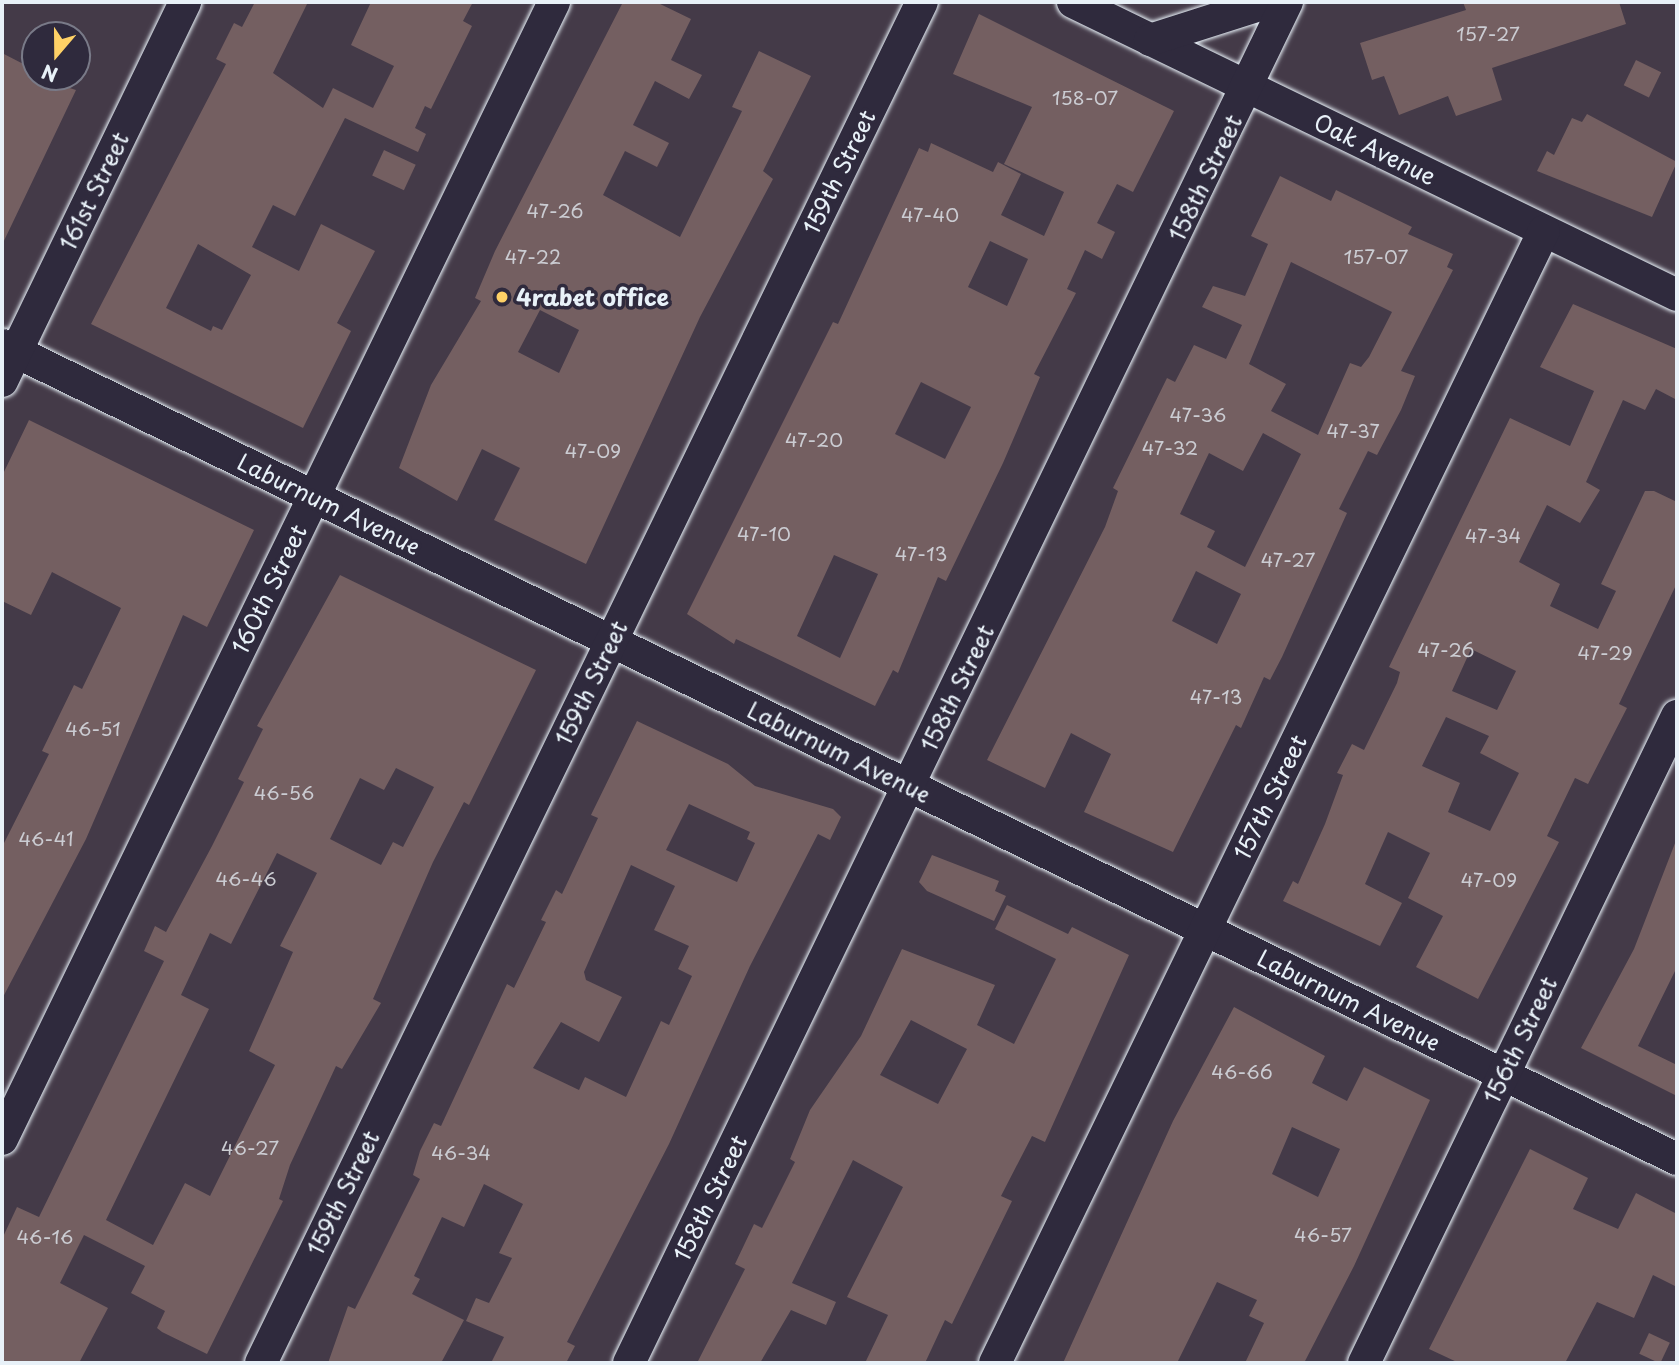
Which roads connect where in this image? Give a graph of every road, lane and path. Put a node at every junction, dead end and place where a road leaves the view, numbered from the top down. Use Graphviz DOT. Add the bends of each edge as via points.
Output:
graph roads {
  1 [pos="185,2"];
  2 [pos="554,2"];
  3 [pos="922,2"];
  4 [pos="1073,2"];
  5 [pos="1269,2"];
  6 [pos="1287,2"];
  7 [pos="1150,40"];
  8 [pos="1249,88"];
  9 [pos="1544,231"];
  10 [pos="1677,295"];
  11 [pos="9,348"];
  12 [pos="2,381"];
  13 [pos="313,497"];
  14 [pos="611,641"];
  15 [pos="1677,716"];
  16 [pos="909,786"];
  17 [pos="1205,930"];
  18 [pos="1503,1074"];
  19 [pos="2,1139"];
  20 [pos="1677,1159"];
  21 [pos="261,1363"];
  22 [pos="629,1363"];
  23 [pos="995,1363"];
  24 [pos="1364,1363"];
  1 -- 11 [label="street, 161st Street"];
  2 -- 13 [label="street, 160th Street"];
  3 -- 14 [label="street, 159th Street"];
  4 -- 7 [label="street, Oak Avenue"];
  5 -- 7 [label="street"];
  6 -- 8 [label="street, 158th Street"];
  7 -- 8 [label="street, Oak Avenue"];
  8 -- 9 [label="street, Oak Avenue"];
  8 -- 16 [label="street, 158th Street"];
  9 -- 10 [label="street, Oak Avenue"];
  9 -- 17 [label="street, 157th Street"];
  11 -- 12 [label="street, 161st Street"];
  11 -- 13 [label="street, Laburnum Avenue"];
  13 -- 14 [label="street, Laburnum Avenue"];
  13 -- 19 [label="street, 160th Street"];
  14 -- 16 [label="street, Laburnum Avenue"];
  14 -- 21 [label="street, 159th Street"];
  15 -- 18 [label="street, 156th Street"];
  16 -- 17 [label="street, Laburnum Avenue"];
  16 -- 22 [label="street, 158th Street"];
  17 -- 18 [label="street, Laburnum Avenue"];
  17 -- 23 [label="street, 157th Street"];
  18 -- 20 [label="street, Laburnum Avenue"];
  18 -- 24 [label="street, 156th Street"];
}
